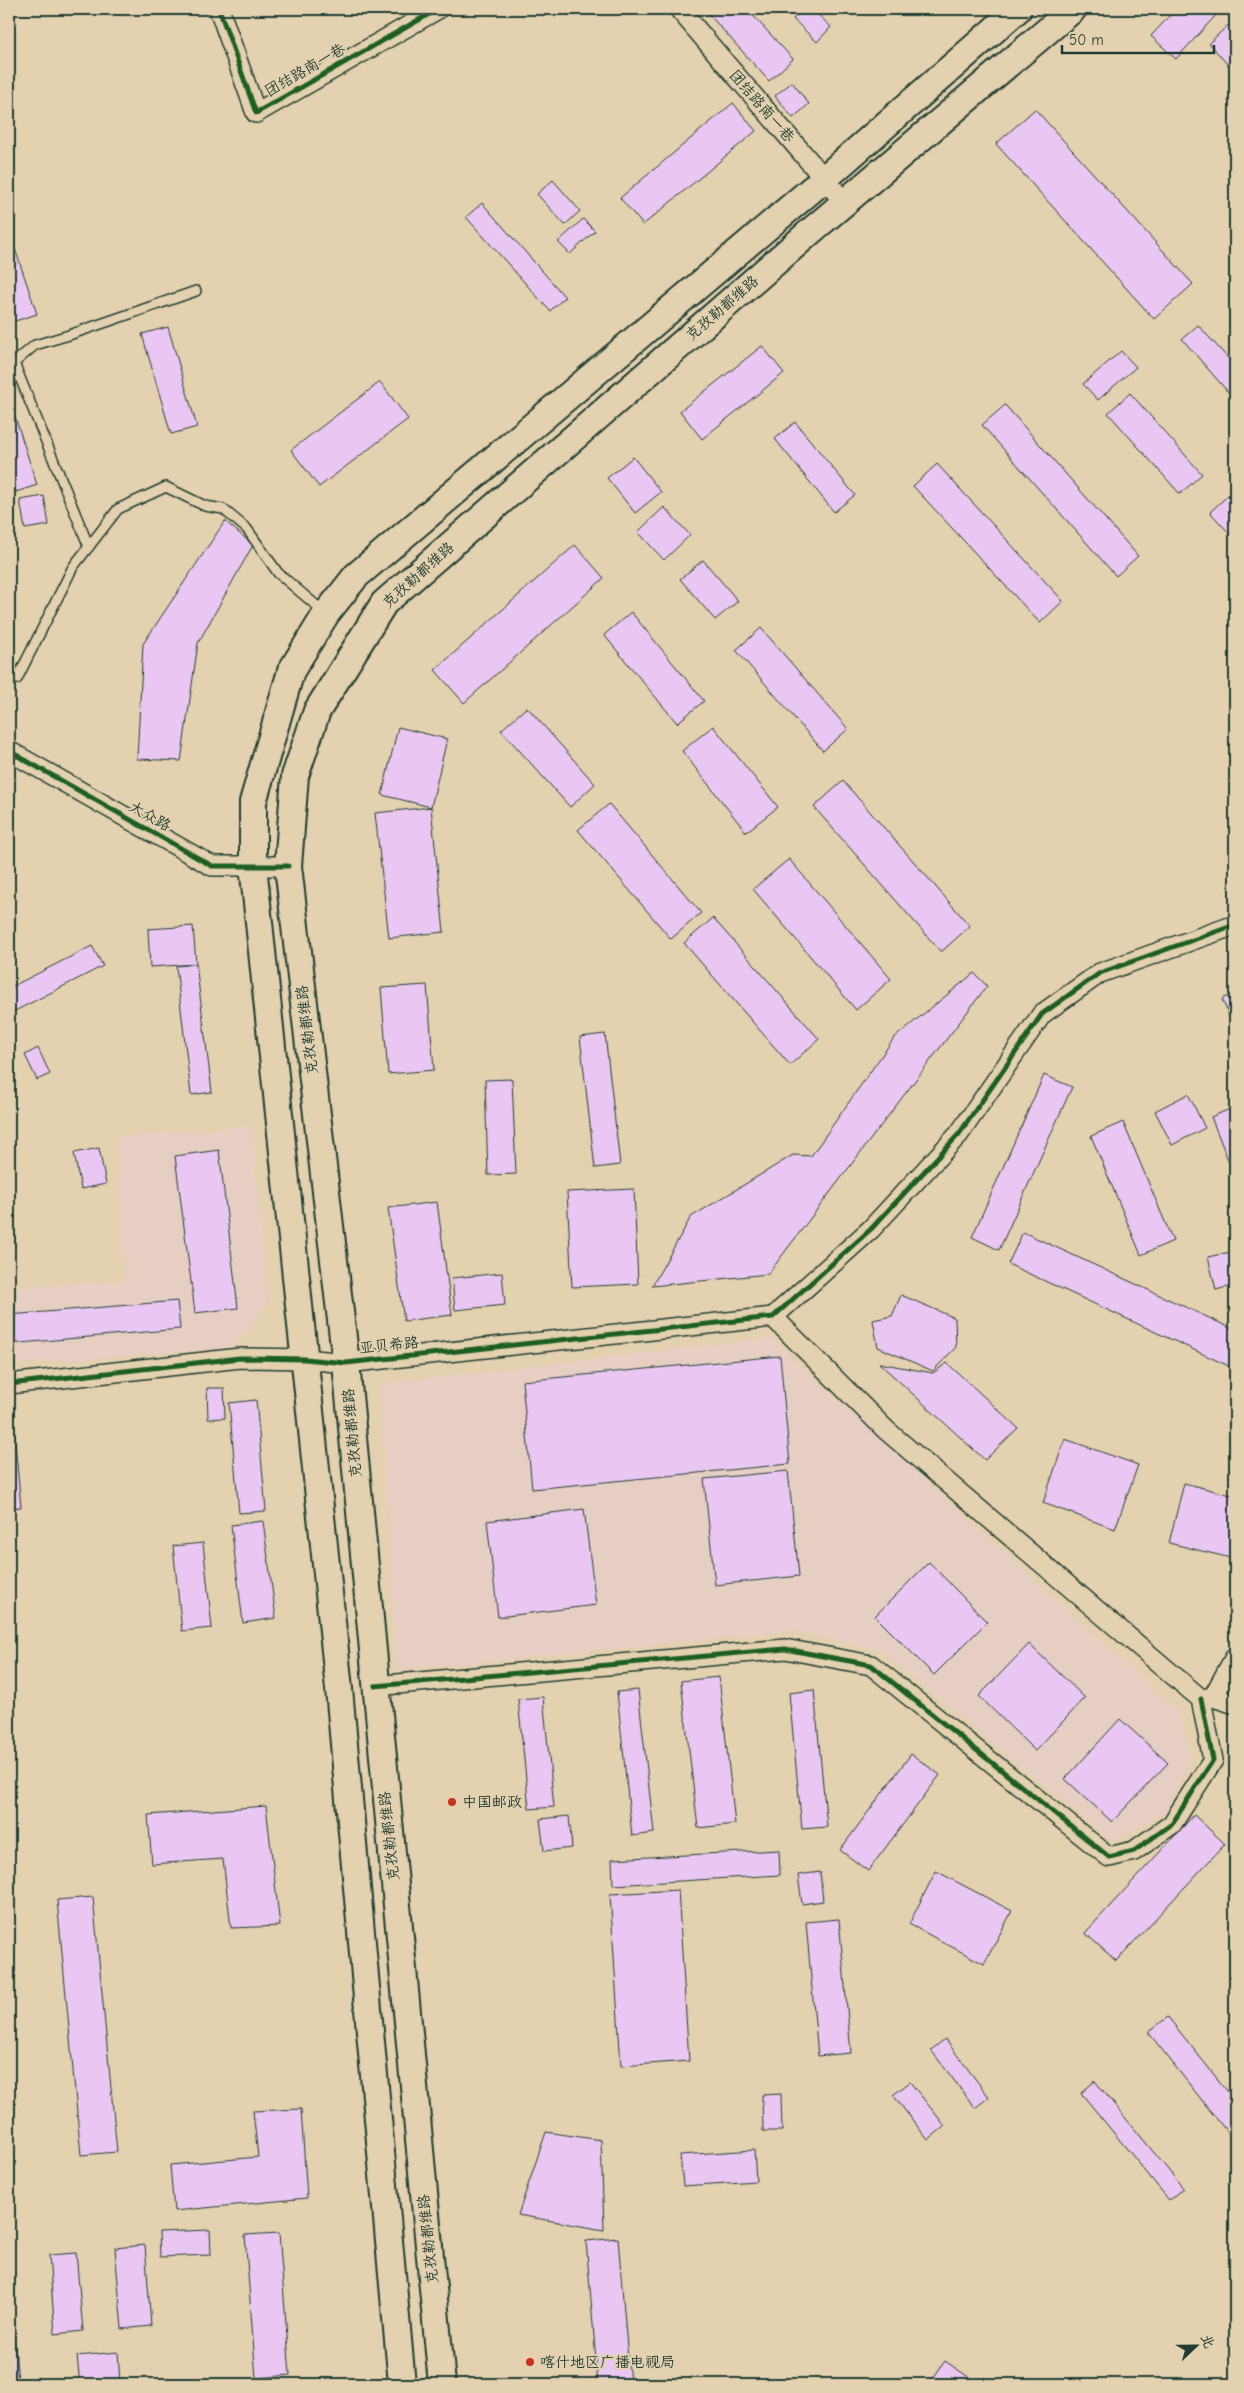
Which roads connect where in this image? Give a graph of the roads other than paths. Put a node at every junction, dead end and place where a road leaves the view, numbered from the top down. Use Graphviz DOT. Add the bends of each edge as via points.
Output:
graph roads {
  1 [pos="219,9"];
  2 [pos="438,9"];
  3 [pos="679,9"];
  4 [pos="1018,9"];
  5 [pos="1073,9"];
  6 [pos="824,178"];
  7 [pos="846,203"];
  8 [pos="196,291"];
  9 [pos="89,547"];
  10 [pos="326,614"];
  11 [pos="17,678"];
  12 [pos="9,751"];
  13 [pos="253,865"];
  14 [pos="288,866"];
  15 [pos="1235,925"];
  16 [pos="773,1317"];
  17 [pos="305,1359"];
  18 [pos="346,1363"];
  19 [pos="9,1384"];
  20 [pos="1235,1657"];
  21 [pos="375,1686"];
  22 [pos="1207,1698"];
  23 [pos="1235,1704"];
  24 [pos="402,2384"];
  25 [pos="442,2384"];
  1 -- 2 [label="street, 团结路南一巷" via="256,113"];
  3 -- 6 [label="street, 团结路南一巷"];
  4 -- 6 [label="main road"];
  5 -- 7 [label="main road, 克孜勒都维路"];
  6 -- 7 [label="street, 团结路南一巷"];
  6 -- 10 [label="main road" via="356,576"];
  7 -- 14 [label="main road, 克孜勒都维路" via="384,603 317,710 295,776"];
  8 -- 9 [label="lane" via="69,336 35,344 14,363"];
  9 -- 10 [label="lane" via="118,510 166,487 204,506 224,509 247,528 278,573"];
  9 -- 11 [label="lane" via="73,567"];
  10 -- 13 [label="main road" via="291,671 268,745 253,802"];
  12 -- 13 [label="street, 大众路" via="212,866"];
  13 -- 14 [label="street, 大众路"];
  13 -- 17 [label="main road"];
  14 -- 18 [label="main road, 克孜勒都维路"];
  15 -- 16 [label="street" via="1100,973 1042,1014 959,1134 871,1229"];
  16 -- 18 [label="street, 亚贝希路"];
  16 -- 22 [label="street" via="886,1430"];
  17 -- 18 [label="street, 亚贝希路"];
  17 -- 19 [label="street, 亚贝希路" via="240,1358"];
  17 -- 24 [label="main road" via="341,1709"];
  18 -- 21 [label="main road, 克孜勒都维路"];
  20 -- 22 [label="street"];
  21 -- 22 [label="street" via="786,1648 871,1665 1109,1856 1134,1851 1172,1824 1214,1760"];
  21 -- 25 [label="main road, 克孜勒都维路"];
  22 -- 23 [label="street"];
}
